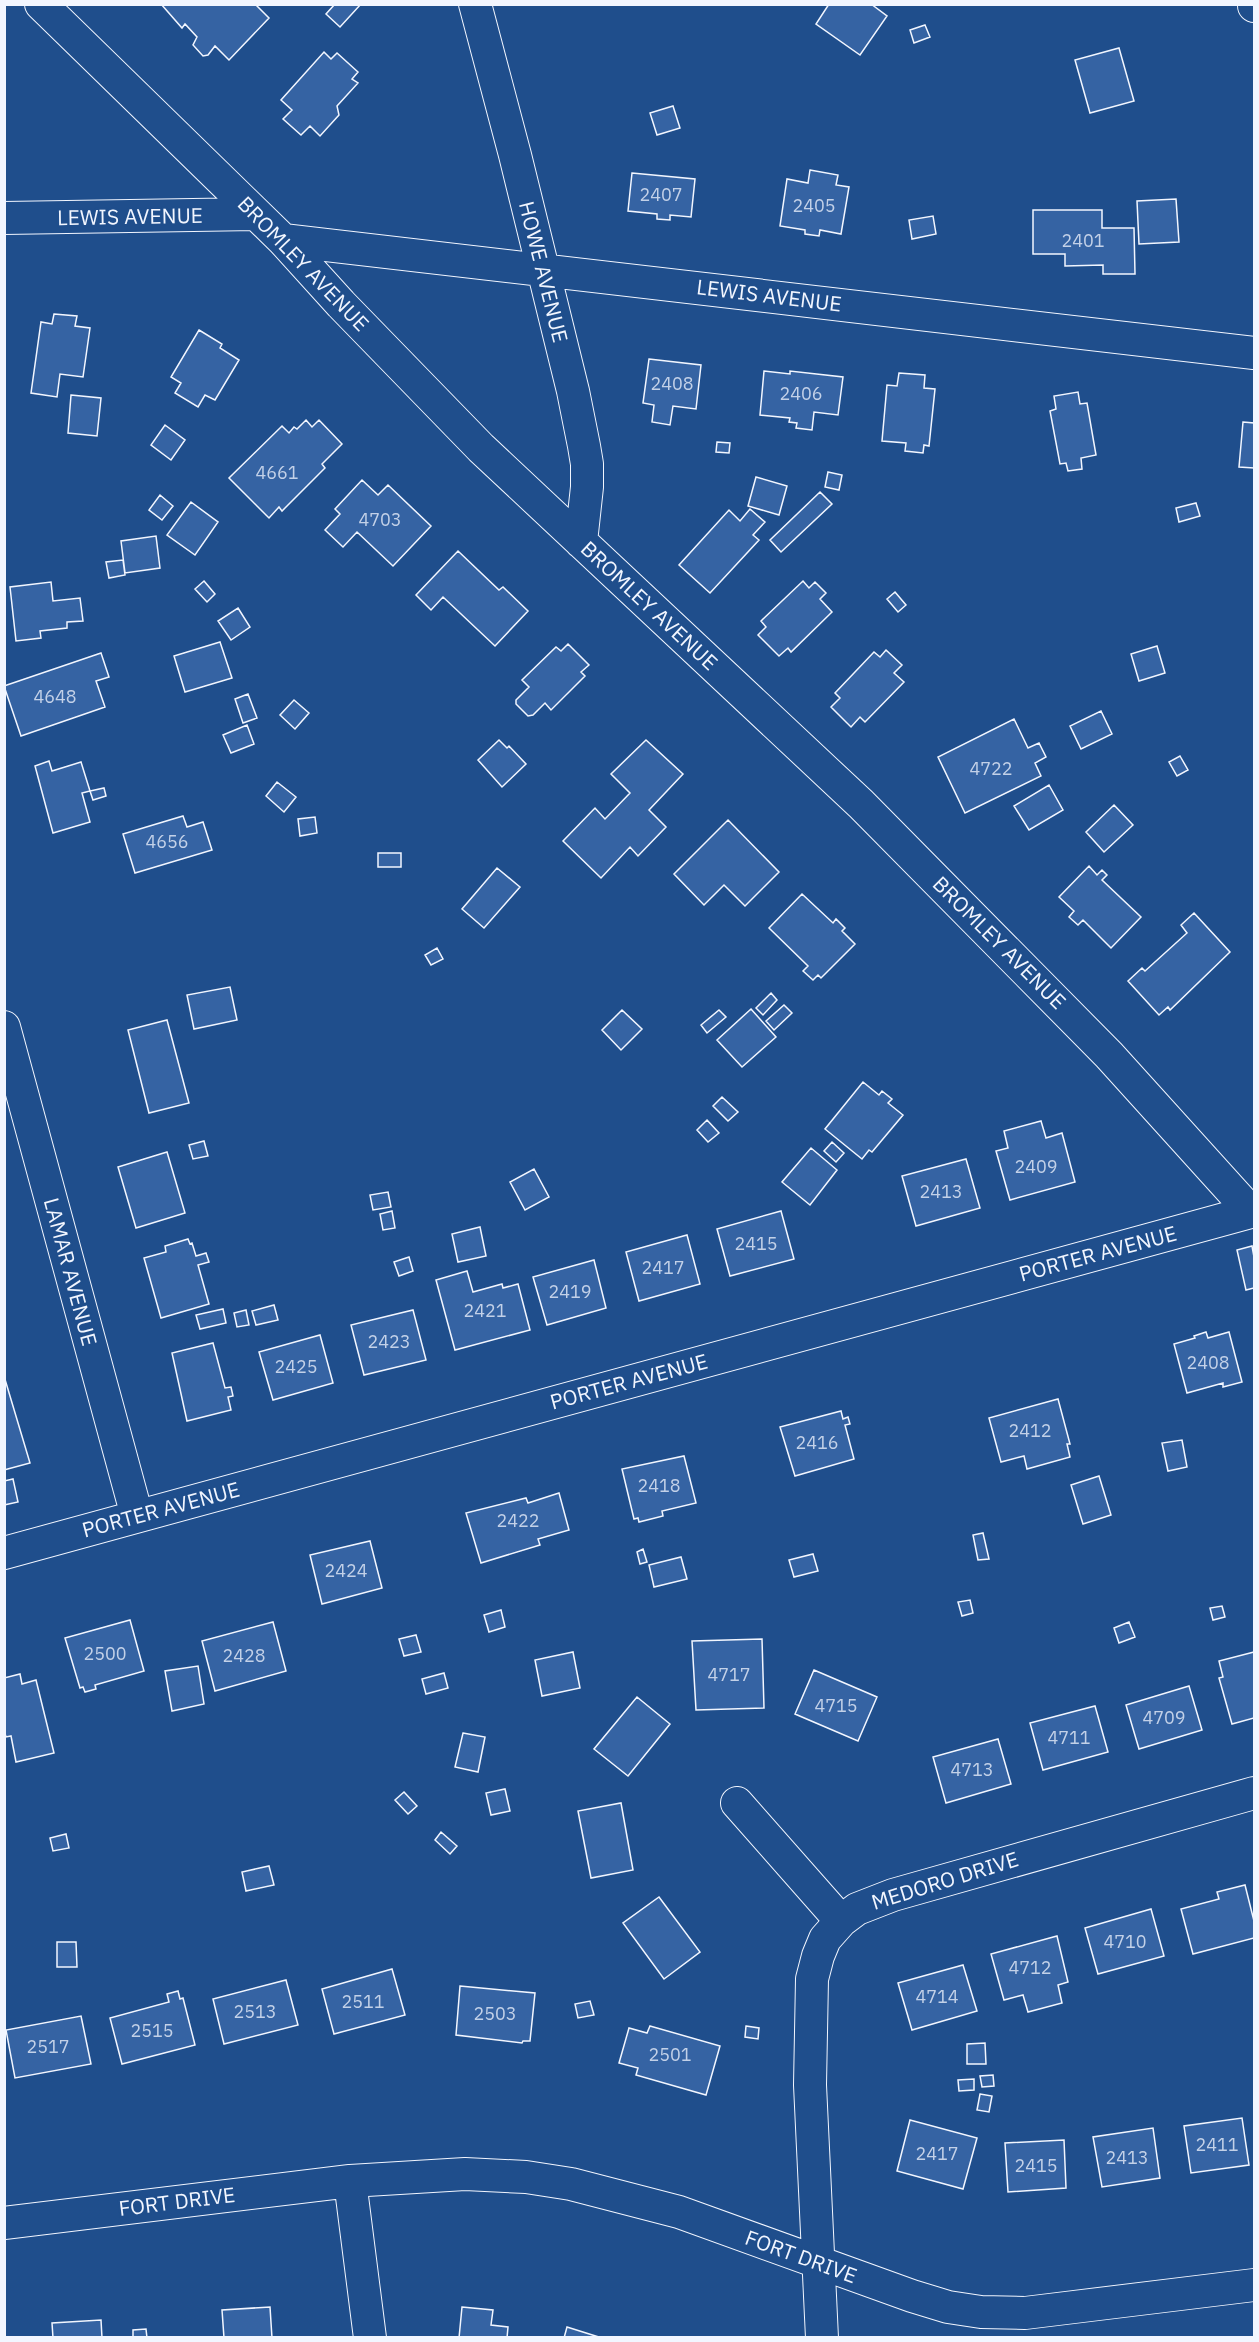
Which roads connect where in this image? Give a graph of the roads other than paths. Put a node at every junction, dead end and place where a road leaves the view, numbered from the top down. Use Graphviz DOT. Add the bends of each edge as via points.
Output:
graph roads {
  1 [pos="41,4"];
  2 [pos="475,4"];
  3 [pos="256,214"];
  4 [pos="4,218"];
  5 [pos="283,240"];
  6 [pos="542,269"];
  7 [pos="1254,353"];
  8 [pos="582,542"];
  9 [pos="4,1027"];
  10 [pos="1252,1212"];
  11 [pos="136,1516"];
  12 [pos="4,1553"];
  13 [pos="1254,1793"];
  14 [pos="737,1803"];
  15 [pos="841,1921"];
  16 [pos="350,2181"];
  17 [pos="4,2223"];
  18 [pos="818,2264"];
  19 [pos="1254,2285"];
  20 [pos="370,2337"];
  21 [pos="822,2337"];
  1 -- 3 [label="street, BROMLEY AVENUE"];
  2 -- 6 [label="street, HOWE AVENUE"];
  3 -- 4 [label="street, LEWIS AVENUE"];
  3 -- 5 [label="street, BROMLEY AVENUE"];
  5 -- 6 [label="street, LEWIS AVENUE"];
  5 -- 8 [label="street, BROMLEY AVENUE" via="481,448"];
  6 -- 7 [label="street, LEWIS AVENUE"];
  6 -- 8 [label="street, HOWE AVENUE" via="587,464"];
  8 -- 10 [label="street, BROMLEY AVENUE" via="861,804 1109,1055"];
  9 -- 11 [label="street, LAMAR AVENUE"];
  10 -- 11 [label="street, PORTER AVENUE"];
  11 -- 12 [label="street, PORTER AVENUE"];
  13 -- 15 [label="street, MEDORO DRIVE" via="929,1883 858,1909"];
  14 -- 15 [label="street"];
  15 -- 18 [label="street, MEDORO DRIVE" via="825,1939 812,1979 810,2085"];
  16 -- 17 [label="street, FORT DRIVE"];
  16 -- 18 [label="street, FORT DRIVE" via="465,2174 571,2184 679,2212"];
  16 -- 20 [label="street"];
  18 -- 19 [label="street, FORT DRIVE" via="948,2307 981,2312 1025,2313"];
  18 -- 21 [label="street, MEDORO DRIVE"];
}
